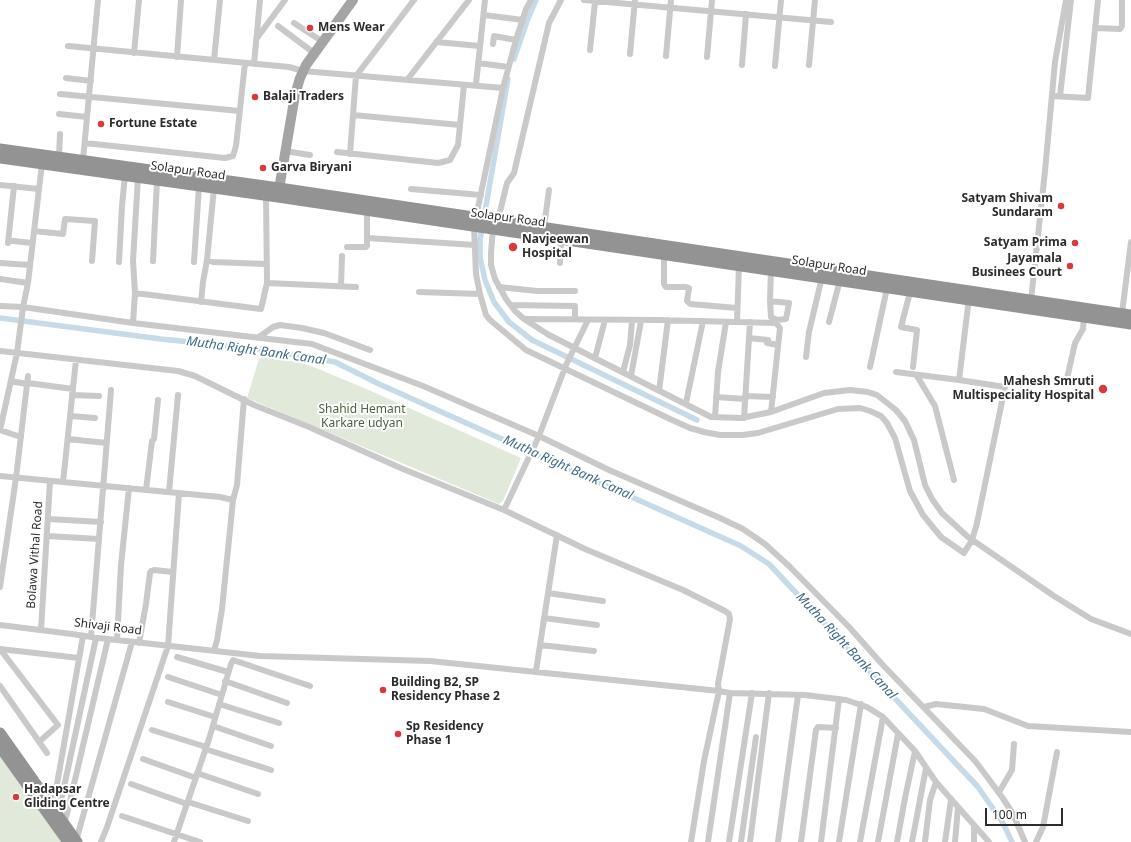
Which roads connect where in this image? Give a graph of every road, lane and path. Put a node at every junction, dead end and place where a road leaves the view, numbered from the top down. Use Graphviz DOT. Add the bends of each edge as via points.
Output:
graph roads {
  1 [pos="98,0"];
  2 [pos="139,0"];
  3 [pos="181,0"];
  4 [pos="220,0"];
  5 [pos="260,0"];
  6 [pos="285,0"];
  7 [pos="353,0"];
  8 [pos="414,0"];
  9 [pos="469,0"];
  10 [pos="485,0"];
  11 [pos="531,0"];
  12 [pos="561,0"];
  13 [pos="584,0"];
  14 [pos="671,0"];
  15 [pos="712,0"];
  16 [pos="781,0"];
  17 [pos="815,0"];
  18 [pos="1066,0"];
  19 [pos="1071,0"];
  20 [pos="1098,0"];
  21 [pos="1122,0"];
  22 [pos="595,2"];
  23 [pos="634,2"];
  24 [pos="671,8"];
  25 [pos="711,11"];
  26 [pos="746,14"];
  27 [pos="484,15"];
  28 [pos="779,17"];
  29 [pos="522,20"];
  30 [pos="813,20"];
  31 [pos="831,22"];
  32 [pos="294,23"];
  33 [pos="278,26"];
  34 [pos="1096,28"];
  35 [pos="256,40"];
  36 [pos="516,40"];
  37 [pos="323,42"];
  38 [pos="436,42"];
  39 [pos="493,44"];
  40 [pos="68,46"];
  41 [pos="480,46"];
  42 [pos="94,50"];
  43 [pos="590,50"];
  44 [pos="134,53"];
  45 [pos="314,54"];
  46 [pos="630,54"];
  47 [pos="666,56"];
  48 [pos="177,57"];
  49 [pos="707,57"];
  50 [pos="214,60"];
  51 [pos="245,63"];
  52 [pos="478,63"];
  53 [pos="254,64"];
  54 [pos="742,65"];
  55 [pos="809,65"];
  56 [pos="775,66"];
  57 [pos="508,67"];
  58 [pos="303,71"];
  59 [pos="356,76"];
  60 [pos="66,78"];
  61 [pos="407,80"];
  62 [pos="91,82"];
  63 [pos="476,84"];
  64 [pos="464,85"];
  65 [pos="503,88"];
  66 [pos="60,94"];
  67 [pos="1052,96"];
  68 [pos="1060,96"];
  69 [pos="89,97"];
  70 [pos="240,111"];
  71 [pos="59,114"];
  72 [pos="353,115"];
  73 [pos="87,117"];
  74 [pos="460,125"];
  75 [pos="60,134"];
  76 [pos="85,143"];
  77 [pos="0,149"];
  78 [pos="285,151"];
  79 [pos="337,152"];
  80 [pos="350,154"];
  81 [pos="310,155"];
  82 [pos="59,157"];
  83 [pos="0,158"];
  84 [pos="83,160"];
  85 [pos="42,164"];
  86 [pos="125,175"];
  87 [pos="138,177"];
  88 [pos="157,180"];
  89 [pos="0,185"];
  90 [pos="14,186"];
  91 [pos="199,186"];
  92 [pos="39,188"];
  93 [pos="214,188"];
  94 [pos="411,189"];
  95 [pos="549,190"];
  96 [pos="279,192"];
  97 [pos="266,195"];
  98 [pos="481,195"];
  99 [pos="367,210"];
  100 [pos="476,222"];
  101 [pos="494,224"];
  102 [pos="544,227"];
  103 [pos="34,231"];
  104 [pos="367,238"];
  105 [pos="561,239"];
  106 [pos="1131,242"];
  107 [pos="32,243"];
  108 [pos="475,245"];
  109 [pos="347,247"];
  110 [pos="664,254"];
  111 [pos="342,256"];
  112 [pos="207,260"];
  113 [pos="92,261"];
  114 [pos="153,261"];
  115 [pos="119,262"];
  116 [pos="194,262"];
  117 [pos="0,263"];
  118 [pos="560,263"];
  119 [pos="266,264"];
  120 [pos="30,265"];
  121 [pos="739,265"];
  122 [pos="771,270"];
  123 [pos="822,277"];
  124 [pos="0,279"];
  125 [pos="840,280"];
  126 [pos="28,282"];
  127 [pos="266,284"];
  128 [pos="341,286"];
  129 [pos="356,287"];
  130 [pos="499,287"];
  131 [pos="887,288"];
  132 [pos="575,291"];
  133 [pos="419,292"];
  134 [pos="910,292"];
  135 [pos="136,293"];
  136 [pos="480,294"];
  137 [pos="970,295"];
  138 [pos="1031,300"];
  139 [pos="770,301"];
  140 [pos="201,302"];
  141 [pos="511,305"];
  142 [pos="0,306"];
  143 [pos="737,308"];
  144 [pos="23,310"];
  145 [pos="1126,314"];
  146 [pos="1084,316"];
  147 [pos="524,319"];
  148 [pos="575,320"];
  149 [pos="588,320"];
  150 [pos="605,320"];
  151 [pos="668,320"];
  152 [pos="632,321"];
  153 [pos="641,321"];
  154 [pos="703,321"];
  155 [pos="726,322"];
  156 [pos="737,322"];
  157 [pos="750,322"];
  158 [pos="829,322"];
  159 [pos="133,323"];
  160 [pos="1131,324"];
  161 [pos="259,338"];
  162 [pos="749,338"];
  163 [pos="778,345"];
  164 [pos="370,350"];
  165 [pos="574,350"];
  166 [pos="0,351"];
  167 [pos="17,353"];
  168 [pos="806,357"];
  169 [pos="595,358"];
  170 [pos="76,360"];
  171 [pos="566,366"];
  172 [pos="870,367"];
  173 [pos="913,367"];
  174 [pos="623,372"];
  175 [pos="896,372"];
  176 [pos="631,376"];
  177 [pos="917,376"];
  178 [pos="959,380"];
  179 [pos="11,381"];
  180 [pos="28,381"];
  181 [pos="1066,383"];
  182 [pos="111,390"];
  183 [pos="659,391"];
  184 [pos="72,392"];
  185 [pos="178,395"];
  186 [pos="98,396"];
  187 [pos="716,397"];
  188 [pos="773,397"];
  189 [pos="745,398"];
  190 [pos="244,399"];
  191 [pos="158,400"];
  192 [pos="686,403"];
  193 [pos="771,412"];
  194 [pos="70,416"];
  195 [pos="715,417"];
  196 [pos="94,418"];
  197 [pos="744,418"];
  198 [pos="21,437"];
  199 [pos="538,438"];
  200 [pos="68,439"];
  201 [pos="107,443"];
  202 [pos="0,476"];
  203 [pos="16,478"];
  204 [pos="954,480"];
  205 [pos="50,481"];
  206 [pos="64,482"];
  207 [pos="104,486"];
  208 [pos="129,488"];
  209 [pos="146,490"];
  210 [pos="169,492"];
  211 [pos="179,493"];
  212 [pos="233,500"];
  213 [pos="504,510"];
  214 [pos="48,519"];
  215 [pos="101,522"];
  216 [pos="557,535"];
  217 [pos="47,536"];
  218 [pos="99,539"];
  219 [pos="972,540"];
  220 [pos="173,572"];
  221 [pos="0,587"];
  222 [pos="548,593"];
  223 [pos="603,600"];
  224 [pos="544,618"];
  225 [pos="0,625"];
  226 [pos="597,625"];
  227 [pos="41,630"];
  228 [pos="1131,634"];
  229 [pos="83,636"];
  230 [pos="94,637"];
  231 [pos="108,639"];
  232 [pos="117,640"];
  233 [pos="135,642"];
  234 [pos="540,645"];
  235 [pos="168,646"];
  236 [pos="0,649"];
  237 [pos="214,651"];
  238 [pos="594,651"];
  239 [pos="177,657"];
  240 [pos="79,658"];
  241 [pos="536,671"];
  242 [pos="228,672"];
  243 [pos="168,678"];
  244 [pos="226,681"];
  245 [pos="0,686"];
  246 [pos="310,686"];
  247 [pos="719,691"];
  248 [pos="730,693"];
  249 [pos="752,693"];
  250 [pos="769,693"];
  251 [pos="222,695"];
  252 [pos="798,695"];
  253 [pos="839,699"];
  254 [pos="168,702"];
  255 [pos="287,703"];
  256 [pos="219,704"];
  257 [pos="861,704"];
  258 [pos="924,707"];
  259 [pos="215,717"];
  260 [pos="883,717"];
  261 [pos="279,723"];
  262 [pos="213,726"];
  263 [pos="836,728"];
  264 [pos="152,730"];
  265 [pos="1131,732"];
  266 [pos="0,733"];
  267 [pos="898,734"];
  268 [pos="756,737"];
  269 [pos="39,742"];
  270 [pos="1014,744"];
  271 [pos="271,746"];
  272 [pos="0,747"];
  273 [pos="206,748"];
  274 [pos="915,751"];
  275 [pos="1058,752"];
  276 [pos="47,754"];
  277 [pos="143,759"];
  278 [pos="926,768"];
  279 [pos="271,770"];
  280 [pos="197,776"];
  281 [pos="936,782"];
  282 [pos="131,784"];
  283 [pos="999,792"];
  284 [pos="258,794"];
  285 [pos="951,800"];
  286 [pos="187,803"];
  287 [pos="958,807"];
  288 [pos="58,815"];
  289 [pos="122,816"];
  290 [pos="248,821"];
  291 [pos="974,825"];
  292 [pos="177,835"];
  293 [pos="986,840"];
  294 [pos="74,842"];
  295 [pos="101,842"];
  296 [pos="174,842"];
  297 [pos="200,842"];
  298 [pos="691,842"];
  299 [pos="708,842"];
  300 [pos="729,842"];
  301 [pos="741,842"];
  302 [pos="750,842"];
  303 [pos="778,842"];
  304 [pos="800,842"];
  305 [pos="821,842"];
  306 [pos="839,842"];
  307 [pos="860,842"];
  308 [pos="878,842"];
  309 [pos="897,842"];
  310 [pos="912,842"];
  311 [pos="925,842"];
  312 [pos="945,842"];
  313 [pos="955,842"];
  314 [pos="974,842"];
  315 [pos="1025,842"];
  316 [pos="1036,842"];
  1 -- 42 [label="street"];
  2 -- 44 [label="street"];
  3 -- 48 [label="street"];
  4 -- 50 [label="street"];
  5 -- 35 [label="street"];
  6 -- 35 [label="street"];
  7 -- 37 [label="main road"];
  8 -- 59 [label="street"];
  9 -- 38 [label="street"];
  10 -- 27 [label="street"];
  11 -- 29 [label="street"];
  12 -- 101 [label="street" via="550,23 514,173 507,183"];
  13 -- 22 [label="street"];
  14 -- 24 [label="street"];
  15 -- 25 [label="street"];
  16 -- 28 [label="street"];
  17 -- 30 [label="street"];
  18 -- 67 [label="street"];
  19 -- 68 [label="street"];
  20 -- 34 [label="street"];
  21 -- 34 [label="street" via="1120,29"];
  22 -- 23 [label="street"];
  22 -- 43 [label="street"];
  23 -- 24 [label="street"];
  23 -- 46 [label="street"];
  24 -- 25 [label="street"];
  24 -- 47 [label="street"];
  25 -- 26 [label="street"];
  25 -- 49 [label="street"];
  26 -- 28 [label="street"];
  26 -- 54 [label="street"];
  27 -- 29 [label="street"];
  27 -- 41 [label="street"];
  28 -- 30 [label="street"];
  28 -- 56 [label="street"];
  29 -- 36 [label="street"];
  30 -- 31 [label="street"];
  30 -- 55 [label="street"];
  32 -- 37 [label="street"];
  33 -- 45 [label="street"];
  34 -- 68 [label="street" via="1088,98"];
  35 -- 53 [label="street"];
  36 -- 39 [label="street" via="494,36"];
  36 -- 57 [label="street"];
  37 -- 45 [label="main road"];
  38 -- 41 [label="street"];
  38 -- 61 [label="street"];
  40 -- 42 [label="street"];
  41 -- 52 [label="street"];
  42 -- 44 [label="street"];
  42 -- 62 [label="street"];
  44 -- 48 [label="street"];
  45 -- 58 [label="main road"];
  48 -- 50 [label="street"];
  50 -- 51 [label="street"];
  51 -- 53 [label="street"];
  51 -- 70 [label="street"];
  52 -- 57 [label="street"];
  52 -- 63 [label="street"];
  53 -- 58 [label="street"];
  57 -- 65 [label="street"];
  58 -- 59 [label="street"];
  58 -- 78 [label="main road" via="295,95"];
  59 -- 61 [label="street"];
  59 -- 72 [label="street"];
  60 -- 62 [label="street"];
  61 -- 64 [label="street"];
  62 -- 69 [label="street"];
  63 -- 64 [label="street"];
  63 -- 65 [label="street"];
  64 -- 74 [label="street"];
  65 -- 98 [label="street"];
  66 -- 69 [label="street"];
  67 -- 68 [label="street"];
  67 -- 138 [label="street"];
  69 -- 70 [label="street"];
  69 -- 73 [label="street"];
  70 -- 76 [label="street" via="236,146 233,156 226,158"];
  71 -- 73 [label="street"];
  72 -- 74 [label="street"];
  72 -- 80 [label="street"];
  73 -- 76 [label="street"];
  74 -- 80 [label="street" via="458,145 450,160 438,163"];
  75 -- 82 [label="street"];
  76 -- 84 [label="street"];
  77 -- 82 [label="highway, Solapur Road"];
  78 -- 81 [label="street"];
  78 -- 96 [label="main road"];
  79 -- 80 [label="street"];
  82 -- 84 [label="highway, Solapur Road"];
  83 -- 85 [label="highway, Solapur Road"];
  84 -- 96 [label="highway, Solapur Road"];
  85 -- 86 [label="highway, Solapur Road"];
  85 -- 92 [label="street"];
  86 -- 87 [label="highway, Solapur Road"];
  86 -- 115 [label="street"];
  87 -- 88 [label="highway, Solapur Road"];
  87 -- 135 [label="street" via="133,261"];
  88 -- 91 [label="highway, Solapur Road"];
  88 -- 114 [label="street"];
  89 -- 90 [label="street"];
  90 -- 92 [label="street"];
  90 -- 107 [label="street" via="11,242"];
  91 -- 93 [label="highway, Solapur Road"];
  91 -- 116 [label="street"];
  92 -- 103 [label="street"];
  93 -- 97 [label="highway, Solapur Road"];
  93 -- 112 [label="street"];
  94 -- 98 [label="street"];
  95 -- 102 [label="street"];
  96 -- 97 [label="highway, Solapur Road"];
  96 -- 99 [label="highway, Solapur Road"];
  96 -- 100 [label="highway, Solapur Road"];
  97 -- 119 [label="street"];
  98 -- 100 [label="street"];
  99 -- 100 [label="highway, Solapur Road"];
  99 -- 104 [label="street"];
  100 -- 101 [label="highway, Solapur Road"];
  100 -- 108 [label="street"];
  101 -- 102 [label="highway, Solapur Road"];
  101 -- 105 [label="highway, Solapur Road"];
  101 -- 130 [label="street" via="491,253 495,279"];
  102 -- 137 [label="highway, Solapur Road"];
  103 -- 107 [label="street"];
  103 -- 113 [label="street" via="63,234 65,219 95,221"];
  104 -- 108 [label="street"];
  104 -- 109 [label="street" via="366,247"];
  105 -- 110 [label="highway, Solapur Road"];
  105 -- 118 [label="street"];
  106 -- 145 [label="street"];
  107 -- 120 [label="street"];
  108 -- 136 [label="street"];
  110 -- 121 [label="highway, Solapur Road"];
  110 -- 143 [label="street" via="666,287 689,288 687,301 690,304"];
  111 -- 128 [label="street"];
  112 -- 119 [label="street"];
  112 -- 140 [label="street"];
  117 -- 120 [label="street"];
  119 -- 127 [label="street"];
  120 -- 126 [label="street"];
  121 -- 122 [label="highway, Solapur Road"];
  121 -- 143 [label="street"];
  122 -- 123 [label="highway, Solapur Road"];
  122 -- 139 [label="street"];
  123 -- 125 [label="highway, Solapur Road"];
  123 -- 168 [label="street"];
  124 -- 126 [label="street"];
  125 -- 131 [label="highway, Solapur Road"];
  125 -- 158 [label="street"];
  126 -- 144 [label="street"];
  127 -- 128 [label="street"];
  127 -- 140 [label="street" via="261,309"];
  128 -- 129 [label="street"];
  130 -- 132 [label="street"];
  130 -- 141 [label="street"];
  131 -- 134 [label="highway, Solapur Road"];
  131 -- 172 [label="street"];
  133 -- 136 [label="street"];
  134 -- 137 [label="highway, Solapur Road"];
  134 -- 173 [label="street" via="901,327 918,330"];
  135 -- 140 [label="street"];
  135 -- 159 [label="street"];
  136 -- 171 [label="street" via="490,320 526,350"];
  137 -- 138 [label="highway, Solapur Road"];
  137 -- 146 [label="highway, Solapur Road"];
  137 -- 178 [label="street"];
  138 -- 145 [label="highway, Solapur Road"];
  141 -- 147 [label="street"];
  141 -- 148 [label="street" via="575,306"];
  142 -- 144 [label="street"];
  143 -- 156 [label="street"];
  144 -- 159 [label="street"];
  144 -- 167 [label="street"];
  146 -- 160 [label="highway, Solapur Road"];
  146 -- 181 [label="street" via="1083,329 1075,343"];
  147 -- 148 [label="street"];
  147 -- 165 [label="street"];
  148 -- 149 [label="street"];
  149 -- 150 [label="street"];
  149 -- 165 [label="street"];
  150 -- 152 [label="street"];
  150 -- 169 [label="street"];
  151 -- 153 [label="street"];
  151 -- 154 [label="street"];
  151 -- 183 [label="street"];
  152 -- 153 [label="street"];
  152 -- 174 [label="street" via="630,345"];
  153 -- 176 [label="street"];
  154 -- 155 [label="street"];
  154 -- 192 [label="street"];
  155 -- 156 [label="street"];
  155 -- 187 [label="street"];
  156 -- 157 [label="street"];
  157 -- 162 [label="street"];
  157 -- 163 [label="street" via="779,325"];
  159 -- 161 [label="street"];
  161 -- 164 [label="street" via="273,327 302,328 324,333"];
  161 -- 199 [label="street" via="312,344 423,386"];
  162 -- 163 [label="street" via="768,340 767,343"];
  162 -- 189 [label="street"];
  163 -- 188 [label="street"];
  165 -- 169 [label="street"];
  165 -- 171 [label="street"];
  166 -- 167 [label="street"];
  167 -- 170 [label="street"];
  167 -- 179 [label="street"];
  169 -- 174 [label="street"];
  170 -- 184 [label="street"];
  170 -- 190 [label="street" via="187,373"];
  171 -- 199 [label="street"];
  171 -- 219 [label="street" via="683,425 720,435 758,433 838,409 860,408 870,411 881,416 895,438 910,491 923,515 941,537 964,553"];
  174 -- 176 [label="street"];
  175 -- 177 [label="street"];
  176 -- 183 [label="street"];
  177 -- 178 [label="street"];
  177 -- 204 [label="street" via="935,406"];
  178 -- 219 [label="street" via="1005,387"];
  179 -- 180 [label="street"];
  179 -- 198 [label="street" via="0,430"];
  180 -- 184 [label="street"];
  180 -- 198 [label="street"];
  182 -- 201 [label="street"];
  183 -- 192 [label="street"];
  184 -- 186 [label="street"];
  184 -- 194 [label="street"];
  185 -- 210 [label="street"];
  187 -- 189 [label="street"];
  187 -- 195 [label="street"];
  188 -- 189 [label="street"];
  188 -- 193 [label="street"];
  189 -- 197 [label="street"];
  190 -- 212 [label="street" via="237,485"];
  190 -- 213 [label="street"];
  191 -- 209 [label="street"];
  192 -- 195 [label="street" via="707,416"];
  193 -- 197 [label="street"];
  193 -- 219 [label="street" via="824,393 850,390 868,392 885,400 896,410 910,430 925,485 932,500 942,514"];
  194 -- 196 [label="street"];
  194 -- 200 [label="street"];
  195 -- 197 [label="street"];
  198 -- 203 [label="street"];
  199 -- 213 [label="street"];
  199 -- 258 [label="street" via="720,518 765,544 850,628"];
  200 -- 201 [label="street"];
  200 -- 206 [label="street"];
  201 -- 207 [label="street"];
  202 -- 203 [label="street"];
  203 -- 205 [label="street"];
  203 -- 221 [label="street"];
  205 -- 206 [label="street"];
  205 -- 214 [label="street, Bolawa Vithal Road"];
  206 -- 207 [label="street"];
  207 -- 208 [label="street"];
  207 -- 215 [label="street"];
  208 -- 209 [label="street"];
  208 -- 232 [label="street"];
  209 -- 210 [label="street"];
  210 -- 211 [label="street"];
  211 -- 212 [label="street"];
  211 -- 220 [label="street"];
  212 -- 237 [label="street" via="222,609"];
  213 -- 216 [label="street"];
  214 -- 215 [label="street"];
  214 -- 217 [label="street, Bolawa Vithal Road"];
  215 -- 218 [label="street"];
  216 -- 222 [label="street"];
  216 -- 247 [label="street" via="683,590 729,614"];
  217 -- 218 [label="street"];
  217 -- 227 [label="street, Bolawa Vithal Road"];
  218 -- 230 [label="street"];
  219 -- 228 [label="street" via="1091,619"];
  220 -- 233 [label="street" via="151,571"];
  220 -- 235 [label="street"];
  222 -- 223 [label="street"];
  222 -- 224 [label="street"];
  224 -- 226 [label="street"];
  224 -- 234 [label="street"];
  225 -- 227 [label="street, Shivaji Road"];
  227 -- 229 [label="street, Shivaji Road"];
  229 -- 230 [label="street, Shivaji Road"];
  229 -- 240 [label="street"];
  230 -- 231 [label="street, Shivaji Road"];
  230 -- 288 [label="street"];
  231 -- 232 [label="street, Shivaji Road"];
  231 -- 288 [label="street" via="67,814"];
  232 -- 233 [label="street, Shivaji Road"];
  233 -- 235 [label="street, Shivaji Road"];
  233 -- 294 [label="street"];
  234 -- 238 [label="street"];
  234 -- 241 [label="street"];
  235 -- 237 [label="street, Shivaji Road"];
  235 -- 295 [label="street"];
  236 -- 240 [label="street"];
  236 -- 269 [label="street" via="58,725"];
  237 -- 241 [label="street, Shivaji Road" via="260,656 430,661"];
  239 -- 242 [label="street"];
  240 -- 288 [label="street"];
  241 -- 247 [label="street, Shivaji Road"];
  242 -- 244 [label="street"];
  242 -- 246 [label="street" via="233,660"];
  243 -- 251 [label="street"];
  244 -- 251 [label="street"];
  244 -- 255 [label="street"];
  245 -- 269 [label="street"];
  247 -- 248 [label="street, Shivaji Road"];
  247 -- 298 [label="street"];
  248 -- 249 [label="street, Shivaji Road"];
  248 -- 299 [label="street"];
  249 -- 250 [label="street, Shivaji Road"];
  249 -- 300 [label="street"];
  250 -- 252 [label="street, Shivaji Road"];
  250 -- 302 [label="street"];
  251 -- 256 [label="street"];
  252 -- 253 [label="street, Shivaji Road"];
  252 -- 303 [label="street"];
  253 -- 257 [label="street, Shivaji Road"];
  253 -- 263 [label="street"];
  254 -- 259 [label="street"];
  256 -- 259 [label="street"];
  256 -- 261 [label="street"];
  257 -- 260 [label="street, Shivaji Road"];
  257 -- 306 [label="street"];
  258 -- 265 [label="street" via="936,704 984,709 1028,726"];
  258 -- 283 [label="street" via="976,762"];
  259 -- 262 [label="street"];
  260 -- 267 [label="street, Shivaji Road"];
  260 -- 307 [label="street"];
  262 -- 271 [label="street"];
  262 -- 273 [label="street"];
  263 -- 304 [label="street" via="818,727 816,730"];
  263 -- 305 [label="street"];
  264 -- 273 [label="street"];
  266 -- 288 [label="highway"];
  267 -- 274 [label="street, Shivaji Road"];
  267 -- 308 [label="street"];
  268 -- 301 [label="street"];
  269 -- 276 [label="street"];
  270 -- 283 [label="street" via="1012,770"];
  272 -- 294 [label="highway"];
  273 -- 279 [label="street"];
  273 -- 280 [label="street"];
  274 -- 278 [label="street, Shivaji Road"];
  274 -- 309 [label="street"];
  275 -- 316 [label="street" via="1043,827"];
  277 -- 280 [label="street"];
  278 -- 281 [label="street, Shivaji Road"];
  278 -- 310 [label="street"];
  280 -- 284 [label="street"];
  280 -- 286 [label="street"];
  281 -- 285 [label="street, Shivaji Road"];
  281 -- 311 [label="street" via="930,800"];
  282 -- 286 [label="street"];
  283 -- 315 [label="street" via="1013,814"];
  285 -- 287 [label="street, Shivaji Road"];
  285 -- 312 [label="street"];
  286 -- 290 [label="street"];
  286 -- 292 [label="street"];
  287 -- 291 [label="street, Shivaji Road"];
  287 -- 313 [label="street"];
  288 -- 294 [label="highway"];
  289 -- 292 [label="street"];
  291 -- 293 [label="street, Shivaji Road"];
  291 -- 314 [label="street"];
  292 -- 296 [label="street"];
  292 -- 297 [label="street"];
}
